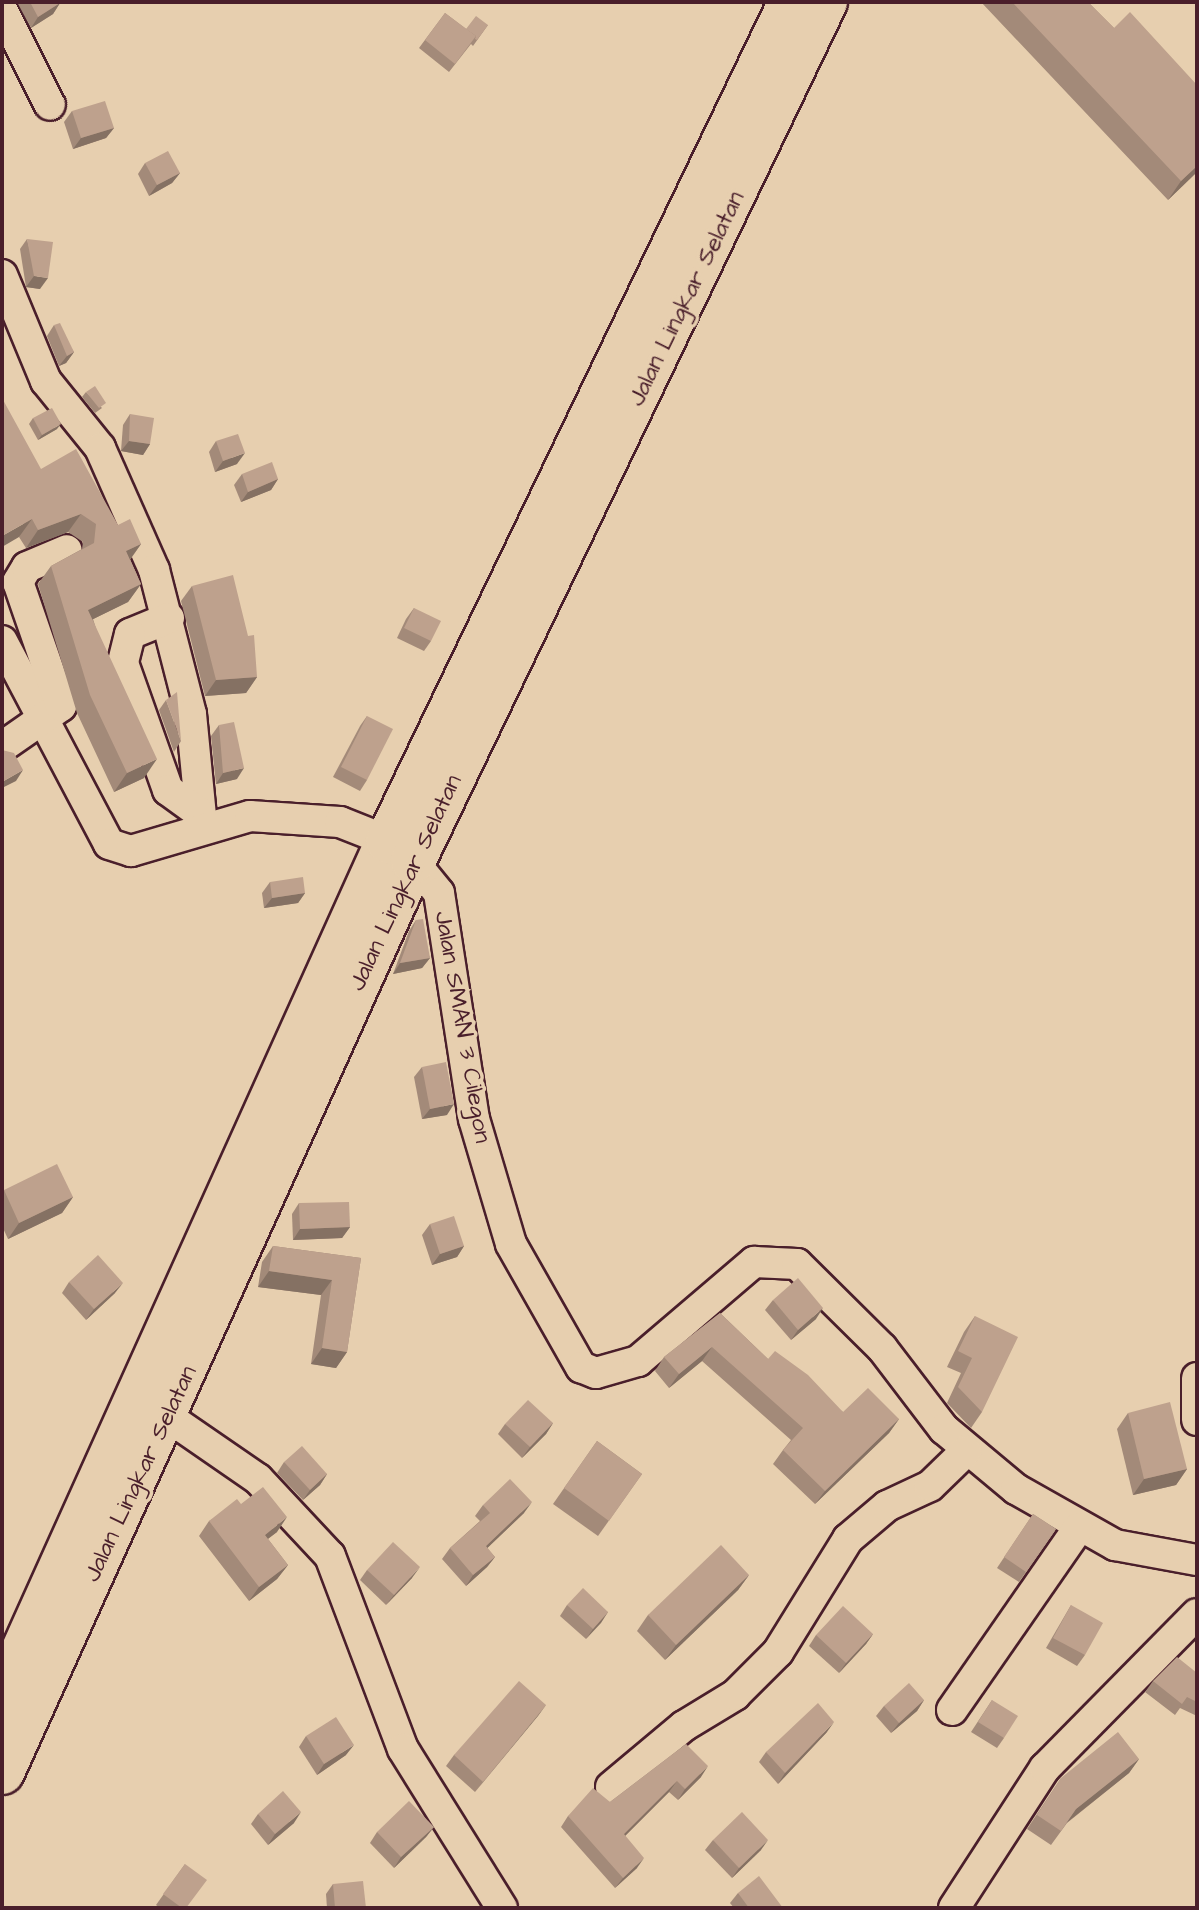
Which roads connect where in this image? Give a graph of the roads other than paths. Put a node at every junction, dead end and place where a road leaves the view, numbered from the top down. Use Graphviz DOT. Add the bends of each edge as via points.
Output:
graph roads {
  1 [pos="791,2"];
  2 [pos="825,2"];
  3 [pos="2,10"];
  4 [pos="50,105"];
  5 [pos="2,275"];
  6 [pos="67,550"];
  7 [pos="169,618"];
  8 [pos="2,641"];
  9 [pos="43,724"];
  10 [pos="2,747"];
  11 [pos="200,819"];
  12 [pos="401,851"];
  13 [pos="1197,1378"];
  14 [pos="168,1417"];
  15 [pos="1197,1420"];
  16 [pos="966,1451"];
  17 [pos="1078,1529"];
  18 [pos="1197,1560"];
  19 [pos="1197,1614"];
  20 [pos="2,1698"];
  21 [pos="952,1710"];
  22 [pos="5,1757"];
  23 [pos="611,1787"];
  24 [pos="502,1908"];
  25 [pos="954,1908"];
  1 -- 12 [label="highway, Jalan Lingkar Selatan"];
  2 -- 12 [label="highway, Jalan Lingkar Selatan"];
  3 -- 4 [label="street"];
  5 -- 7 [label="street" via="46,381 121,487"];
  6 -- 9 [label="street" via="27,567 18,582 63,696"];
  7 -- 11 [label="street" via="191,714"];
  7 -- 11 [label="street" via="130,634 123,663 168,790"];
  8 -- 9 [label="street"];
  9 -- 10 [label="street"];
  9 -- 11 [label="street" via="109,844 131,851"];
  11 -- 12 [label="street" via="310,817"];
  12 -- 14 [label="highway, Jalan Lingkar Selatan"];
  12 -- 16 [label="street, Jalan SMAN 3 Cilegon" via="439,893 474,1119 511,1244 581,1367 596,1373 638,1361 739,1269 780,1259 813,1272"];
  12 -- 20 [label="highway, Jalan Lingkar Selatan"];
  13 -- 15 [label="street"];
  14 -- 22 [label="highway, Jalan Lingkar Selatan"];
  14 -- 24 [label="street" via="258,1479 314,1532 338,1575 403,1749"];
  16 -- 17 [label="street, Jalan SMAN 3 Cilegon"];
  16 -- 23 [label="street" via="930,1486 887,1506 848,1539 786,1641 735,1695 684,1726"];
  17 -- 18 [label="street, Jalan SMAN 3 Cilegon" via="1115,1545"];
  17 -- 21 [label="street"];
  19 -- 25 [label="street" via="1045,1768"];
}
